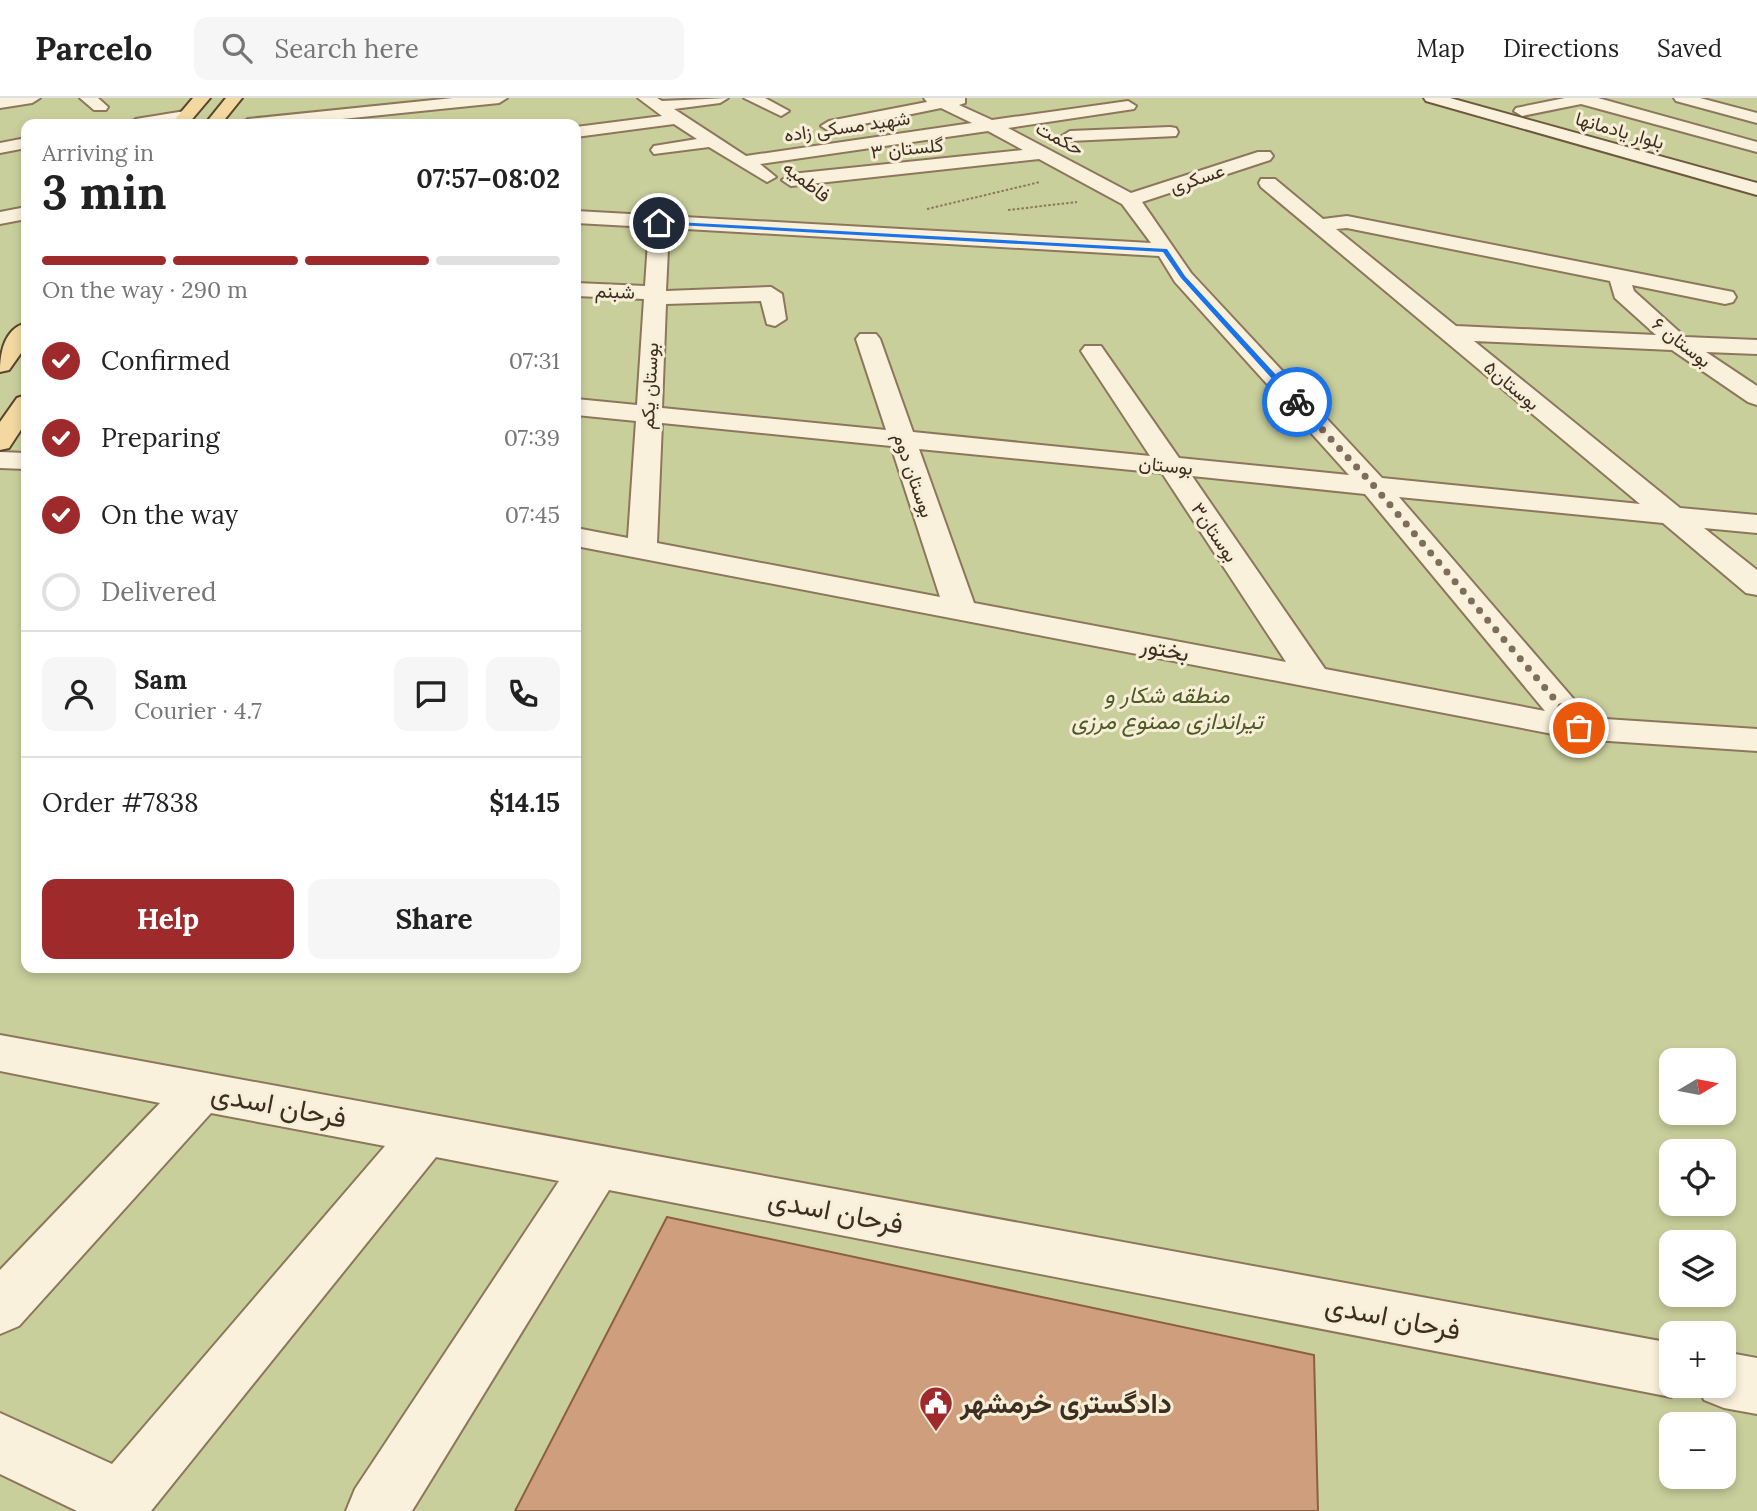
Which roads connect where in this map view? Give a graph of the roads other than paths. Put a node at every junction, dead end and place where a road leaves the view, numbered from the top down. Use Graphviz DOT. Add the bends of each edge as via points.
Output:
graph roads {
  1 [pos="32,98"];
  2 [pos="202,98"];
  3 [pos="234,98"];
  4 [pos="499,98"];
  5 [pos="720,98"];
  6 [pos="752,98"];
  7 [pos="969,98"];
  8 [pos="1432,98"];
  9 [pos="1475,98"];
  10 [pos="1682,98"];
  11 [pos="1583,99"];
  12 [pos="647,100"];
  13 [pos="938,101"];
  14 [pos="0,103"];
  15 [pos="1128,106"];
  16 [pos="781,111"];
  17 [pos="1522,111"];
  18 [pos="681,118"];
  19 [pos="1757,118"];
  20 [pos="183,119"];
  21 [pos="217,119"];
  22 [pos="296,119"];
  23 [pos="995,128"];
  24 [pos="814,129"];
  25 [pos="581,131"];
  26 [pos="1170,132"];
  27 [pos="1112,134"];
  28 [pos="1609,136"];
  29 [pos="1015,138"];
  30 [pos="750,142"];
  31 [pos="1586,142"];
  32 [pos="21,144"];
  33 [pos="719,144"];
  34 [pos="1757,147"];
  35 [pos="0,148"];
  36 [pos="660,150"];
  37 [pos="1149,150"];
  38 [pos="1044,153"];
  39 [pos="1264,156"];
  40 [pos="745,162"];
  41 [pos="1757,177"];
  42 [pos="775,182"];
  43 [pos="1268,183"];
  44 [pos="1757,190"];
  45 [pos="1125,198"];
  46 [pos="800,201"];
  47 [pos="21,214"];
  48 [pos="817,214"];
  49 [pos="581,217"];
  50 [pos="0,218"];
  51 [pos="659,223"];
  52 [pos="1320,225"];
  53 [pos="835,231"];
  54 [pos="1165,250"];
  55 [pos="1620,276"];
  56 [pos="581,289"];
  57 [pos="655,295"];
  58 [pos="1725,297"];
  59 [pos="775,319"];
  60 [pos="1450,333"];
  61 [pos="21,335"];
  62 [pos="868,339"];
  63 [pos="1679,344"];
  64 [pos="1757,347"];
  65 [pos="1094,351"];
  66 [pos="4,354"];
  67 [pos="1757,397"];
  68 [pos="581,407"];
  69 [pos="21,411"];
  70 [pos="647,414"];
  71 [pos="902,438"];
  72 [pos="0,442"];
  73 [pos="0,460"];
  74 [pos="21,461"];
  75 [pos="1171,465"];
  76 [pos="1374,486"];
  77 [pos="1668,515"];
  78 [pos="1757,524"];
  79 [pos="581,538"];
  80 [pos="642,549"];
  81 [pos="1757,586"];
  82 [pos="960,610"];
  83 [pos="1314,678"];
  84 [pos="1579,728"];
  85 [pos="1757,740"];
  86 [pos="2,1055"];
  87 [pos="202,1090"];
  88 [pos="426,1133"];
  89 [pos="597,1165"];
  90 [pos="0,1308"];
  91 [pos="1659,1368"];
  92 [pos="1736,1382"];
  93 [pos="1757,1386"];
  94 [pos="0,1443"];
  95 [pos="377,1511"];
  1 -- 14 [label="street"];
  2 -- 20 [label="main road"];
  3 -- 21 [label="main road"];
  4 -- 22 [label="street"];
  5 -- 12 [label="street"];
  6 -- 16 [label="street"];
  7 -- 13 [label="street"];
  8 -- 31 [label="street, بلوار یادمانها"];
  9 -- 17 [label="street, بلوار یادمانها"];
  10 -- 19 [label="street"];
  11 -- 17 [label="street"];
  11 -- 34 [label="street"];
  12 -- 18 [label="street, فاطمیه"];
  13 -- 23 [label="street, حکمت"];
  13 -- 24 [label="street"];
  15 -- 23 [label="street, شهید مسکی زاده"];
  17 -- 28 [label="street, بلوار یادمانها"];
  18 -- 25 [label="street"];
  18 -- 33 [label="street, فاطمیه"];
  23 -- 29 [label="street, حکمت"];
  23 -- 40 [label="street, شهید مسکی زاده"];
  26 -- 27 [label="street"];
  27 -- 29 [label="street"];
  27 -- 37 [label="street"];
  28 -- 31 [label="street"];
  28 -- 41 [label="street, بلوار یادمانها"];
  29 -- 38 [label="street, حکمت"];
  30 -- 33 [label="street"];
  31 -- 44 [label="street, بلوار یادمانها"];
  32 -- 35 [label="street"];
  33 -- 36 [label="street"];
  33 -- 40 [label="street, فاطمیه"];
  38 -- 42 [label="street, گلستان ۳"];
  38 -- 45 [label="street, حکمت"];
  39 -- 45 [label="street, عسکری"];
  40 -- 42 [label="street, فاطمیه"];
  42 -- 46 [label="street, فاطمیه"];
  43 -- 52 [label="street, بوستان۵"];
  45 -- 54 [label="street"];
  47 -- 50 [label="street"];
  48 -- 53 [label="street, فاطمیه"];
  49 -- 51 [label="street"];
  51 -- 53 [label="street"];
  51 -- 57 [label="street, بوستان یکم"];
  52 -- 55 [label="street" via="1347,222"];
  52 -- 60 [label="street, بوستان۵"];
  53 -- 54 [label="street"];
  54 -- 76 [label="street" via="1183,277"];
  55 -- 58 [label="street"];
  55 -- 63 [label="street, بوستان ۶" via="1623,293"];
  56 -- 57 [label="street, شبنم"];
  57 -- 59 [label="street, شبنم" via="771,294"];
  57 -- 70 [label="street, بوستان یکم"];
  60 -- 63 [label="street"];
  60 -- 77 [label="street, بوستان۵"];
  61 -- 66 [label="main road"];
  62 -- 71 [label="street, بوستان دوم"];
  63 -- 64 [label="street"];
  63 -- 67 [label="street, بوستان ۶"];
  65 -- 75 [label="street, بوستان۳"];
  68 -- 70 [label="street, بوستان"];
  69 -- 72 [label="main road"];
  70 -- 71 [label="street, بوستان"];
  70 -- 80 [label="street, بوستان یکم"];
  71 -- 75 [label="street, بوستان"];
  71 -- 82 [label="street, بوستان دوم"];
  73 -- 74 [label="street"];
  75 -- 76 [label="street, بوستان"];
  75 -- 83 [label="street, بوستان۳"];
  76 -- 77 [label="street, بوستان"];
  76 -- 84 [label="street"];
  77 -- 78 [label="street, بوستان"];
  77 -- 81 [label="street, بوستان۵"];
  79 -- 80 [label="street, بختور"];
  80 -- 82 [label="street, بختور"];
  82 -- 83 [label="street, بختور"];
  83 -- 84 [label="street, بختور"];
  84 -- 85 [label="street, بختور"];
  86 -- 87 [label="street, فرحان اسدی"];
  87 -- 88 [label="street, فرحان اسدی"];
  87 -- 90 [label="street"];
  88 -- 89 [label="street, فرحان اسدی"];
  88 -- 94 [label="street" via="121,1500"];
  89 -- 91 [label="street, فرحان اسدی"];
  89 -- 95 [label="street"];
  92 -- 93 [label="street"];
}
